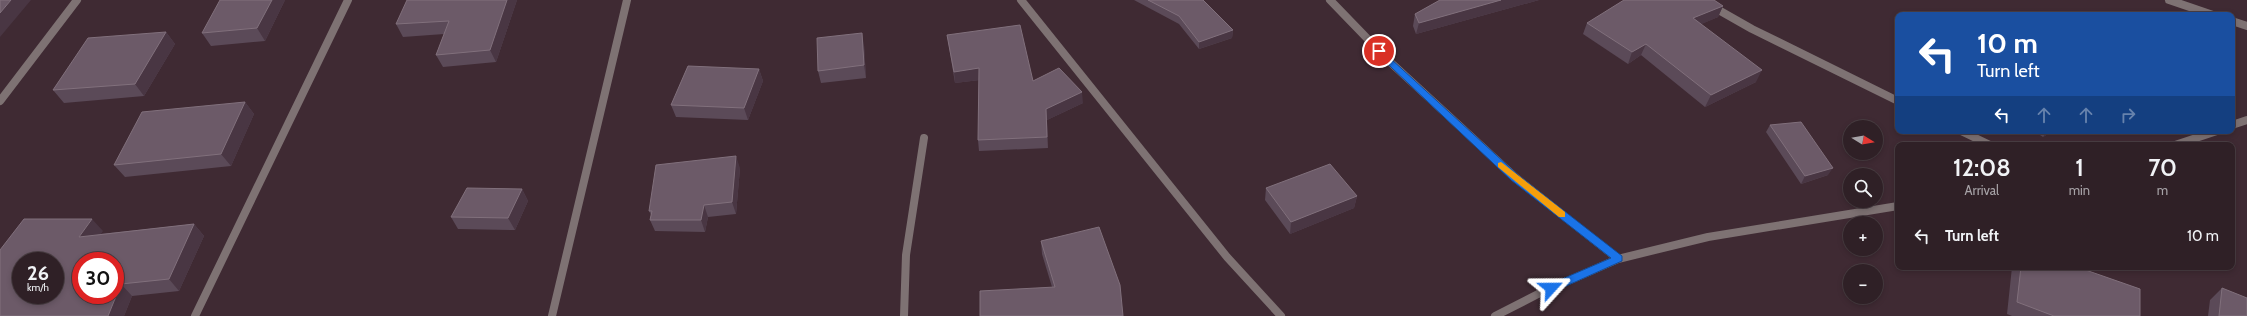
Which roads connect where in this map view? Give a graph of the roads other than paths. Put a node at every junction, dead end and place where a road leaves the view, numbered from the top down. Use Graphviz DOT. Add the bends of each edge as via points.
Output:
graph roads {
  1 [pos="77,0"];
  2 [pos="348,0"];
  3 [pos="627,0"];
  4 [pos="1021,0"];
  5 [pos="1330,0"];
  6 [pos="1701,0"];
  7 [pos="2169,0"];
  8 [pos="2204,12"];
  9 [pos="2235,22"];
  10 [pos="2247,26"];
  11 [pos="1895,100"];
  12 [pos="0,101"];
  13 [pos="2247,120"];
  14 [pos="2235,125"];
  15 [pos="1967,134"];
  16 [pos="2208,134"];
  17 [pos="924,138"];
  18 [pos="1984,142"];
  19 [pos="2184,142"];
  20 [pos="1895,207"];
  21 [pos="1618,259"];
  22 [pos="195,316"];
  23 [pos="552,316"];
  24 [pos="904,316"];
  25 [pos="1281,316"];
  26 [pos="1495,316"];
  1 -- 12 [label="street"];
  2 -- 22 [label="street"];
  3 -- 23 [label="street"];
  4 -- 25 [label="street" via="1212,239"];
  5 -- 21 [label="street" via="1389,61 1515,177"];
  6 -- 11 [label="street" via="1752,29"];
  7 -- 8 [label="street"];
  9 -- 10 [label="street"];
  13 -- 14 [label="street"];
  15 -- 18 [label="street"];
  16 -- 19 [label="street"];
  17 -- 24 [label="street" via="906,255"];
  20 -- 21 [label="street" via="1708,238"];
  21 -- 26 [label="street"];
}
